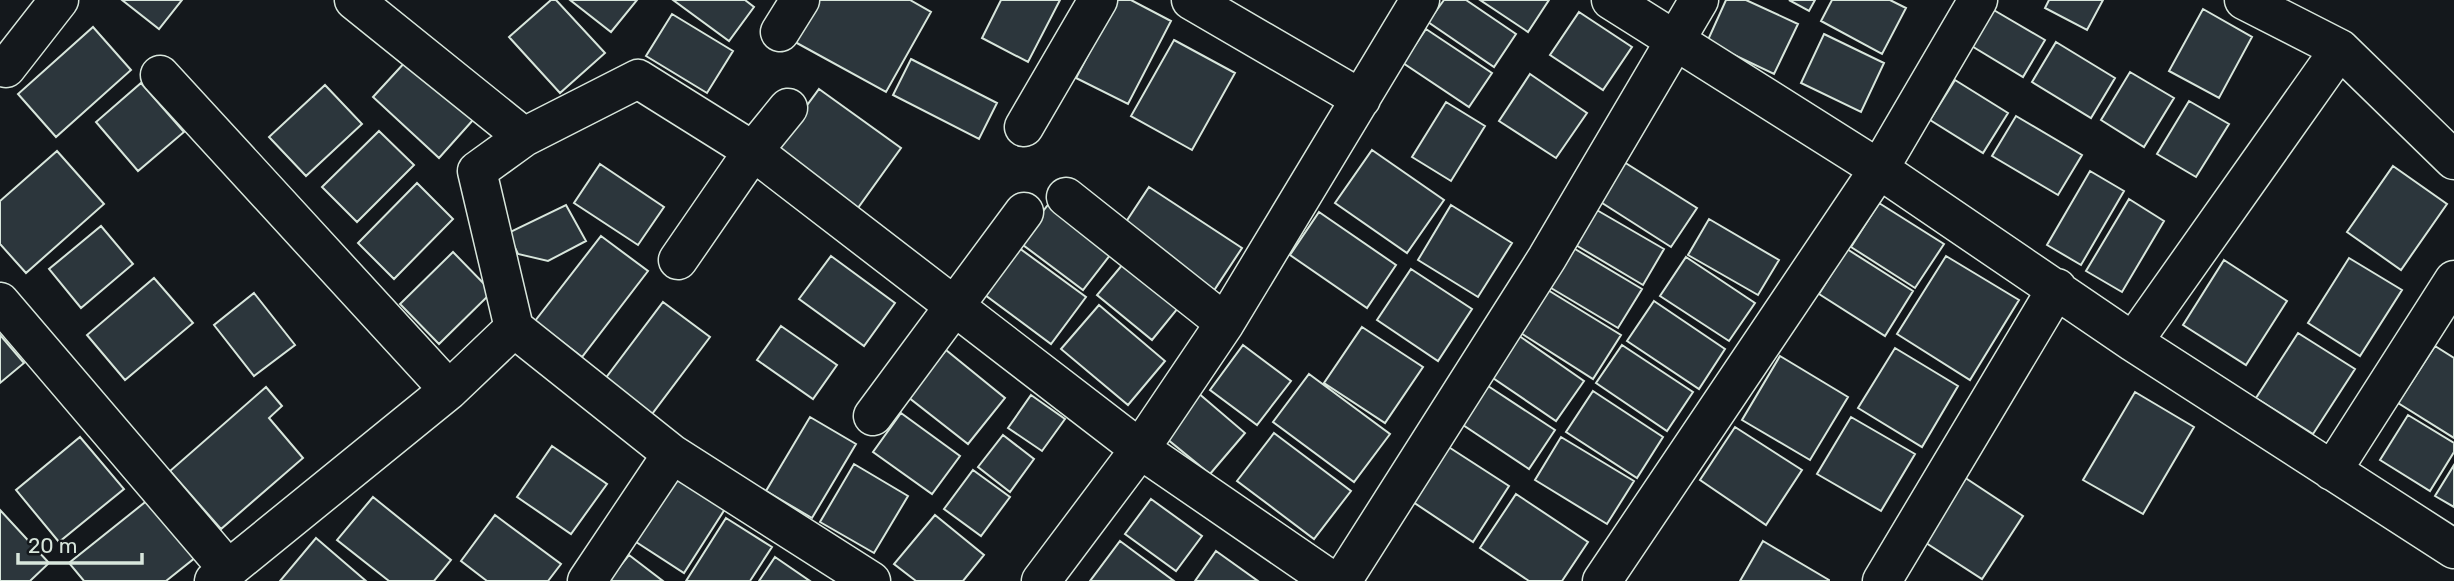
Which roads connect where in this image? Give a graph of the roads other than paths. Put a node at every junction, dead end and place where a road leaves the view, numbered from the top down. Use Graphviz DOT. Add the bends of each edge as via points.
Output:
graph roads {
  1 [pos="60,0"];
  2 [pos="355,0"];
  3 [pos="1098,0"];
  4 [pos="1191,0"];
  5 [pos="1420,0"];
  6 [pos="1611,0"];
  7 [pos="1699,0"];
  8 [pos="1978,0"];
  9 [pos="2244,0"];
  10 [pos="1676,42"];
  11 [pos="2340,49"];
  12 [pos="6,68"];
  13 [pos="160,75"];
  14 [pos="1360,99"];
  15 [pos="788,108"];
  16 [pos="1024,127"];
  17 [pos="524,137"];
  18 [pos="753,151"];
  19 [pos="2454,160"];
  20 [pos="1880,169"];
  21 [pos="1066,197"];
  22 [pos="1024,212"];
  23 [pos="678,260"];
  24 [pos="2454,280"];
  25 [pos="2057,288"];
  26 [pos="0,302"];
  27 [pos="956,306"];
  28 [pos="1225,323"];
  29 [pos="514,328"];
  30 [pos="2133,342"];
  31 [pos="449,390"];
  32 [pos="873,416"];
  33 [pos="1140,449"];
  34 [pos="672,454"];
  35 [pos="2332,471"];
  36 [pos="2454,548"];
  37 [pos="221,575"];
  38 [pos="853,576"];
  39 [pos="587,581"];
  40 [pos="1041,581"];
  41 [pos="1332,581"];
  42 [pos="1342,581"];
  43 [pos="1602,581"];
  44 [pos="1882,581"];
  1 -- 12 [label="street"];
  2 -- 17 [label="street"];
  3 -- 16 [label="street"];
  4 -- 14 [label="street"];
  5 -- 14 [label="street"];
  6 -- 10 [label="street"];
  7 -- 10 [label="street"];
  8 -- 20 [label="street"];
  9 -- 11 [label="street"];
  10 -- 20 [label="street"];
  10 -- 42 [label="street" via="1547,258"];
  11 -- 19 [label="street"];
  11 -- 30 [label="street"];
  13 -- 31 [label="street"];
  14 -- 28 [label="street"];
  15 -- 18 [label="street"];
  17 -- 18 [label="street" via="638,79"];
  17 -- 29 [label="street" via="477,171"];
  18 -- 23 [label="street"];
  18 -- 27 [label="street"];
  20 -- 25 [label="street"];
  20 -- 43 [label="street"];
  21 -- 28 [label="street"];
  22 -- 27 [label="street"];
  24 -- 35 [label="street"];
  25 -- 30 [label="street"];
  25 -- 44 [label="street"];
  26 -- 37 [label="street"];
  27 -- 32 [label="street"];
  27 -- 33 [label="street"];
  28 -- 33 [label="street"];
  29 -- 31 [label="street"];
  29 -- 34 [label="street"];
  30 -- 35 [label="street"];
  31 -- 37 [label="street"];
  33 -- 40 [label="street"];
  33 -- 41 [label="street"];
  34 -- 38 [label="street"];
  34 -- 39 [label="street"];
  35 -- 36 [label="street"];
}
